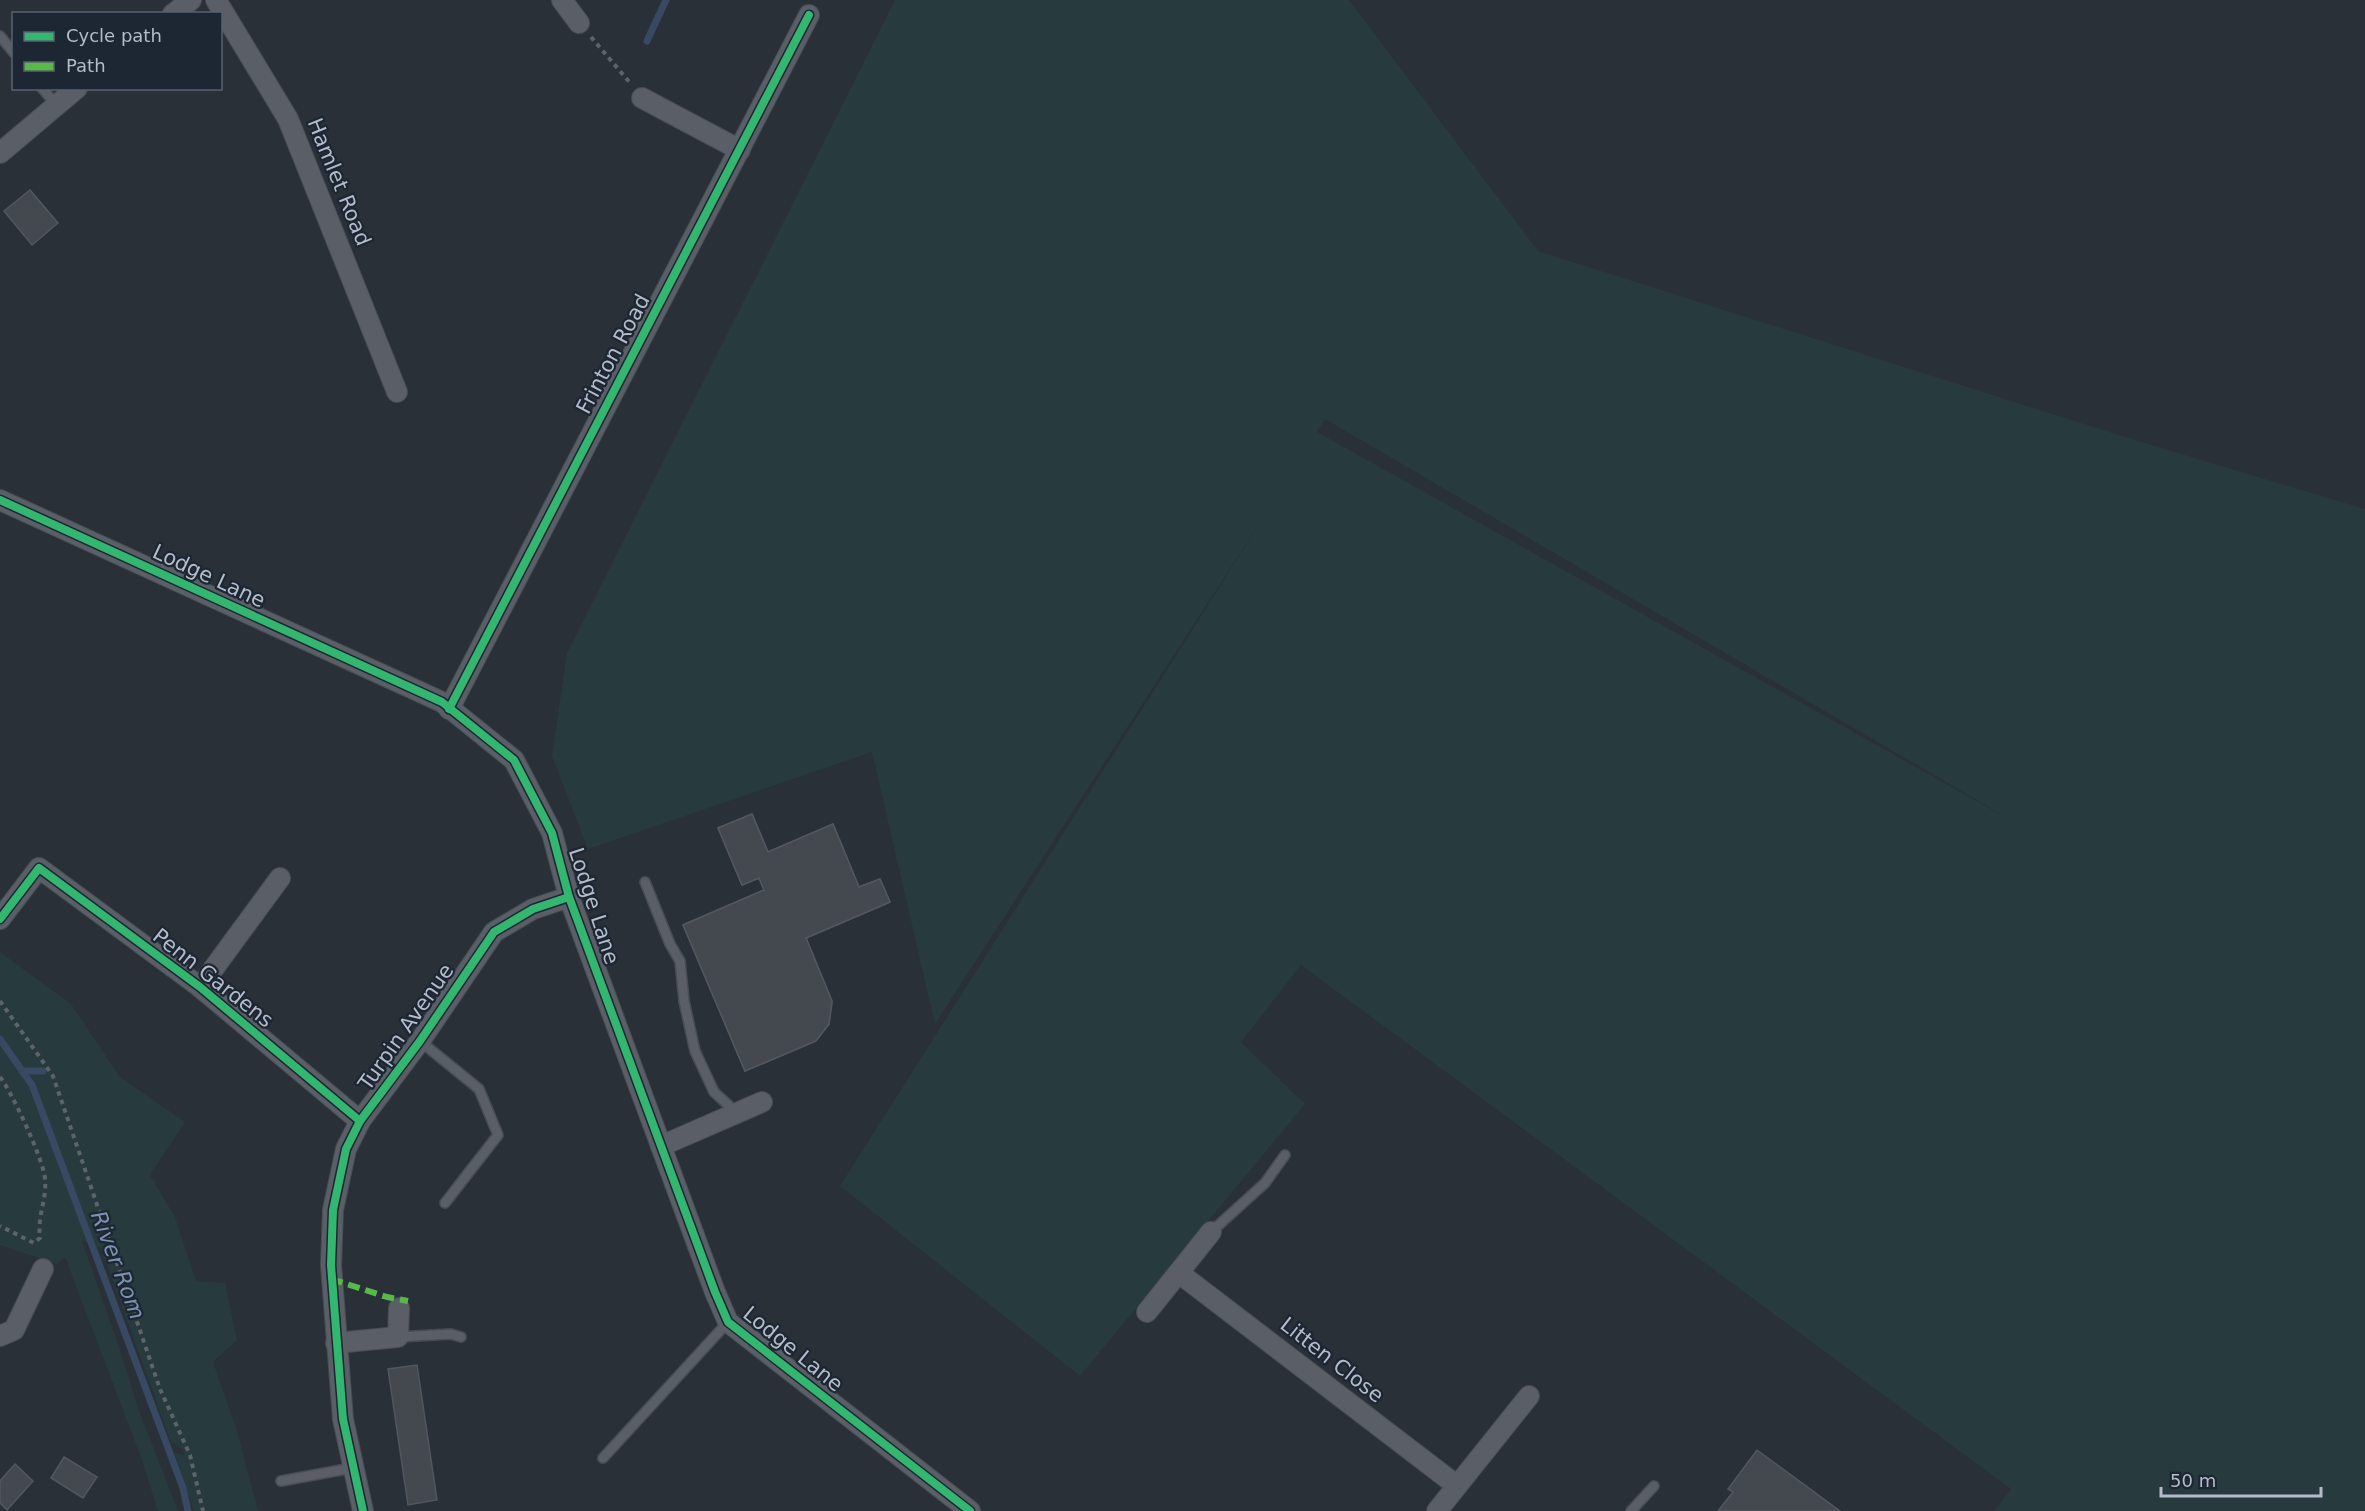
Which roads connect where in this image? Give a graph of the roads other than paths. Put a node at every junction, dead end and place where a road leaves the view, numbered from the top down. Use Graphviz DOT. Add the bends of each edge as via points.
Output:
graph roads {
  1 [pos="191,0"];
  2 [pos="216,0"];
  3 [pos="562,0"];
  4 [pos="176,12"];
  5 [pos="809,15"];
  6 [pos="579,23"];
  7 [pos="0,36"];
  8 [pos="12,51"];
  9 [pos="44,90"];
  10 [pos="75,90"];
  11 [pos="642,98"];
  12 [pos="56,105"];
  13 [pos="3,147"];
  14 [pos="740,150"];
  15 [pos="398,392"];
  16 [pos="0,500"];
  17 [pos="449,709"];
  18 [pos="280,878"];
  19 [pos="645,882"];
  20 [pos="569,897"];
  21 [pos="0,919"];
  22 [pos="200,987"];
  23 [pos="420,1041"];
  24 [pos="762,1102"];
  25 [pos="737,1113"];
  26 [pos="360,1121"];
  27 [pos="661,1146"];
  28 [pos="1285,1155"];
  29 [pos="445,1203"];
  30 [pos="1210,1232"];
  31 [pos="43,1269"];
  32 [pos="1179,1272"];
  33 [pos="399,1308"];
  34 [pos="1147,1312"];
  35 [pos="728,1322"];
  36 [pos="0,1336"];
  37 [pos="398,1337"];
  38 [pos="461,1337"];
  39 [pos="336,1343"];
  40 [pos="1529,1396"];
  41 [pos="603,1458"];
  42 [pos="352,1468"];
  43 [pos="281,1481"];
  44 [pos="1456,1485"];
  45 [pos="1654,1486"];
  46 [pos="363,1511"];
  47 [pos="970,1511"];
  48 [pos="1437,1511"];
  49 [pos="1631,1511"];
  1 -- 4 [label="street"];
  2 -- 15 [label="street, Hamlet Road" via="288,119"];
  3 -- 6 [label="street"];
  5 -- 14 [label="street, Frinton Road"];
  7 -- 8 [label="lane"];
  9 -- 12 [label="lane"];
  10 -- 12 [label="street"];
  11 -- 14 [label="street"];
  12 -- 13 [label="street"];
  14 -- 17 [label="street, Frinton Road"];
  16 -- 17 [label="street, Lodge Lane" via="442,702"];
  17 -- 20 [label="street, Lodge Lane" via="514,760 552,833"];
  18 -- 22 [label="street"];
  19 -- 25 [label="lane" via="680,961 695,1051 714,1092"];
  20 -- 23 [label="street, Turpin Avenue" via="533,909 494,932"];
  20 -- 27 [label="street, Lodge Lane"];
  21 -- 22 [label="street, Penn Gardens" via="39,868"];
  22 -- 26 [label="street, Penn Gardens"];
  23 -- 26 [label="street, Turpin Avenue"];
  23 -- 29 [label="lane" via="479,1089 498,1135"];
  24 -- 25 [label="street"];
  25 -- 27 [label="street"];
  26 -- 39 [label="street, Turpin Avenue" via="346,1149 333,1210 330,1265"];
  27 -- 35 [label="street, Lodge Lane"];
  28 -- 30 [label="lane" via="1265,1183"];
  30 -- 32 [label="street"];
  31 -- 36 [label="street" via="14,1330"];
  32 -- 34 [label="street"];
  32 -- 44 [label="street, Litten Close"];
  33 -- 37 [label="street"];
  35 -- 41 [label="lane"];
  35 -- 47 [label="street, Lodge Lane"];
  37 -- 38 [label="lane"];
  37 -- 39 [label="street"];
  39 -- 42 [label="street, Turpin Avenue"];
  40 -- 44 [label="street"];
  42 -- 43 [label="lane"];
  42 -- 46 [label="street, Turpin Avenue"];
  44 -- 48 [label="street"];
  45 -- 49 [label="lane"];
}
